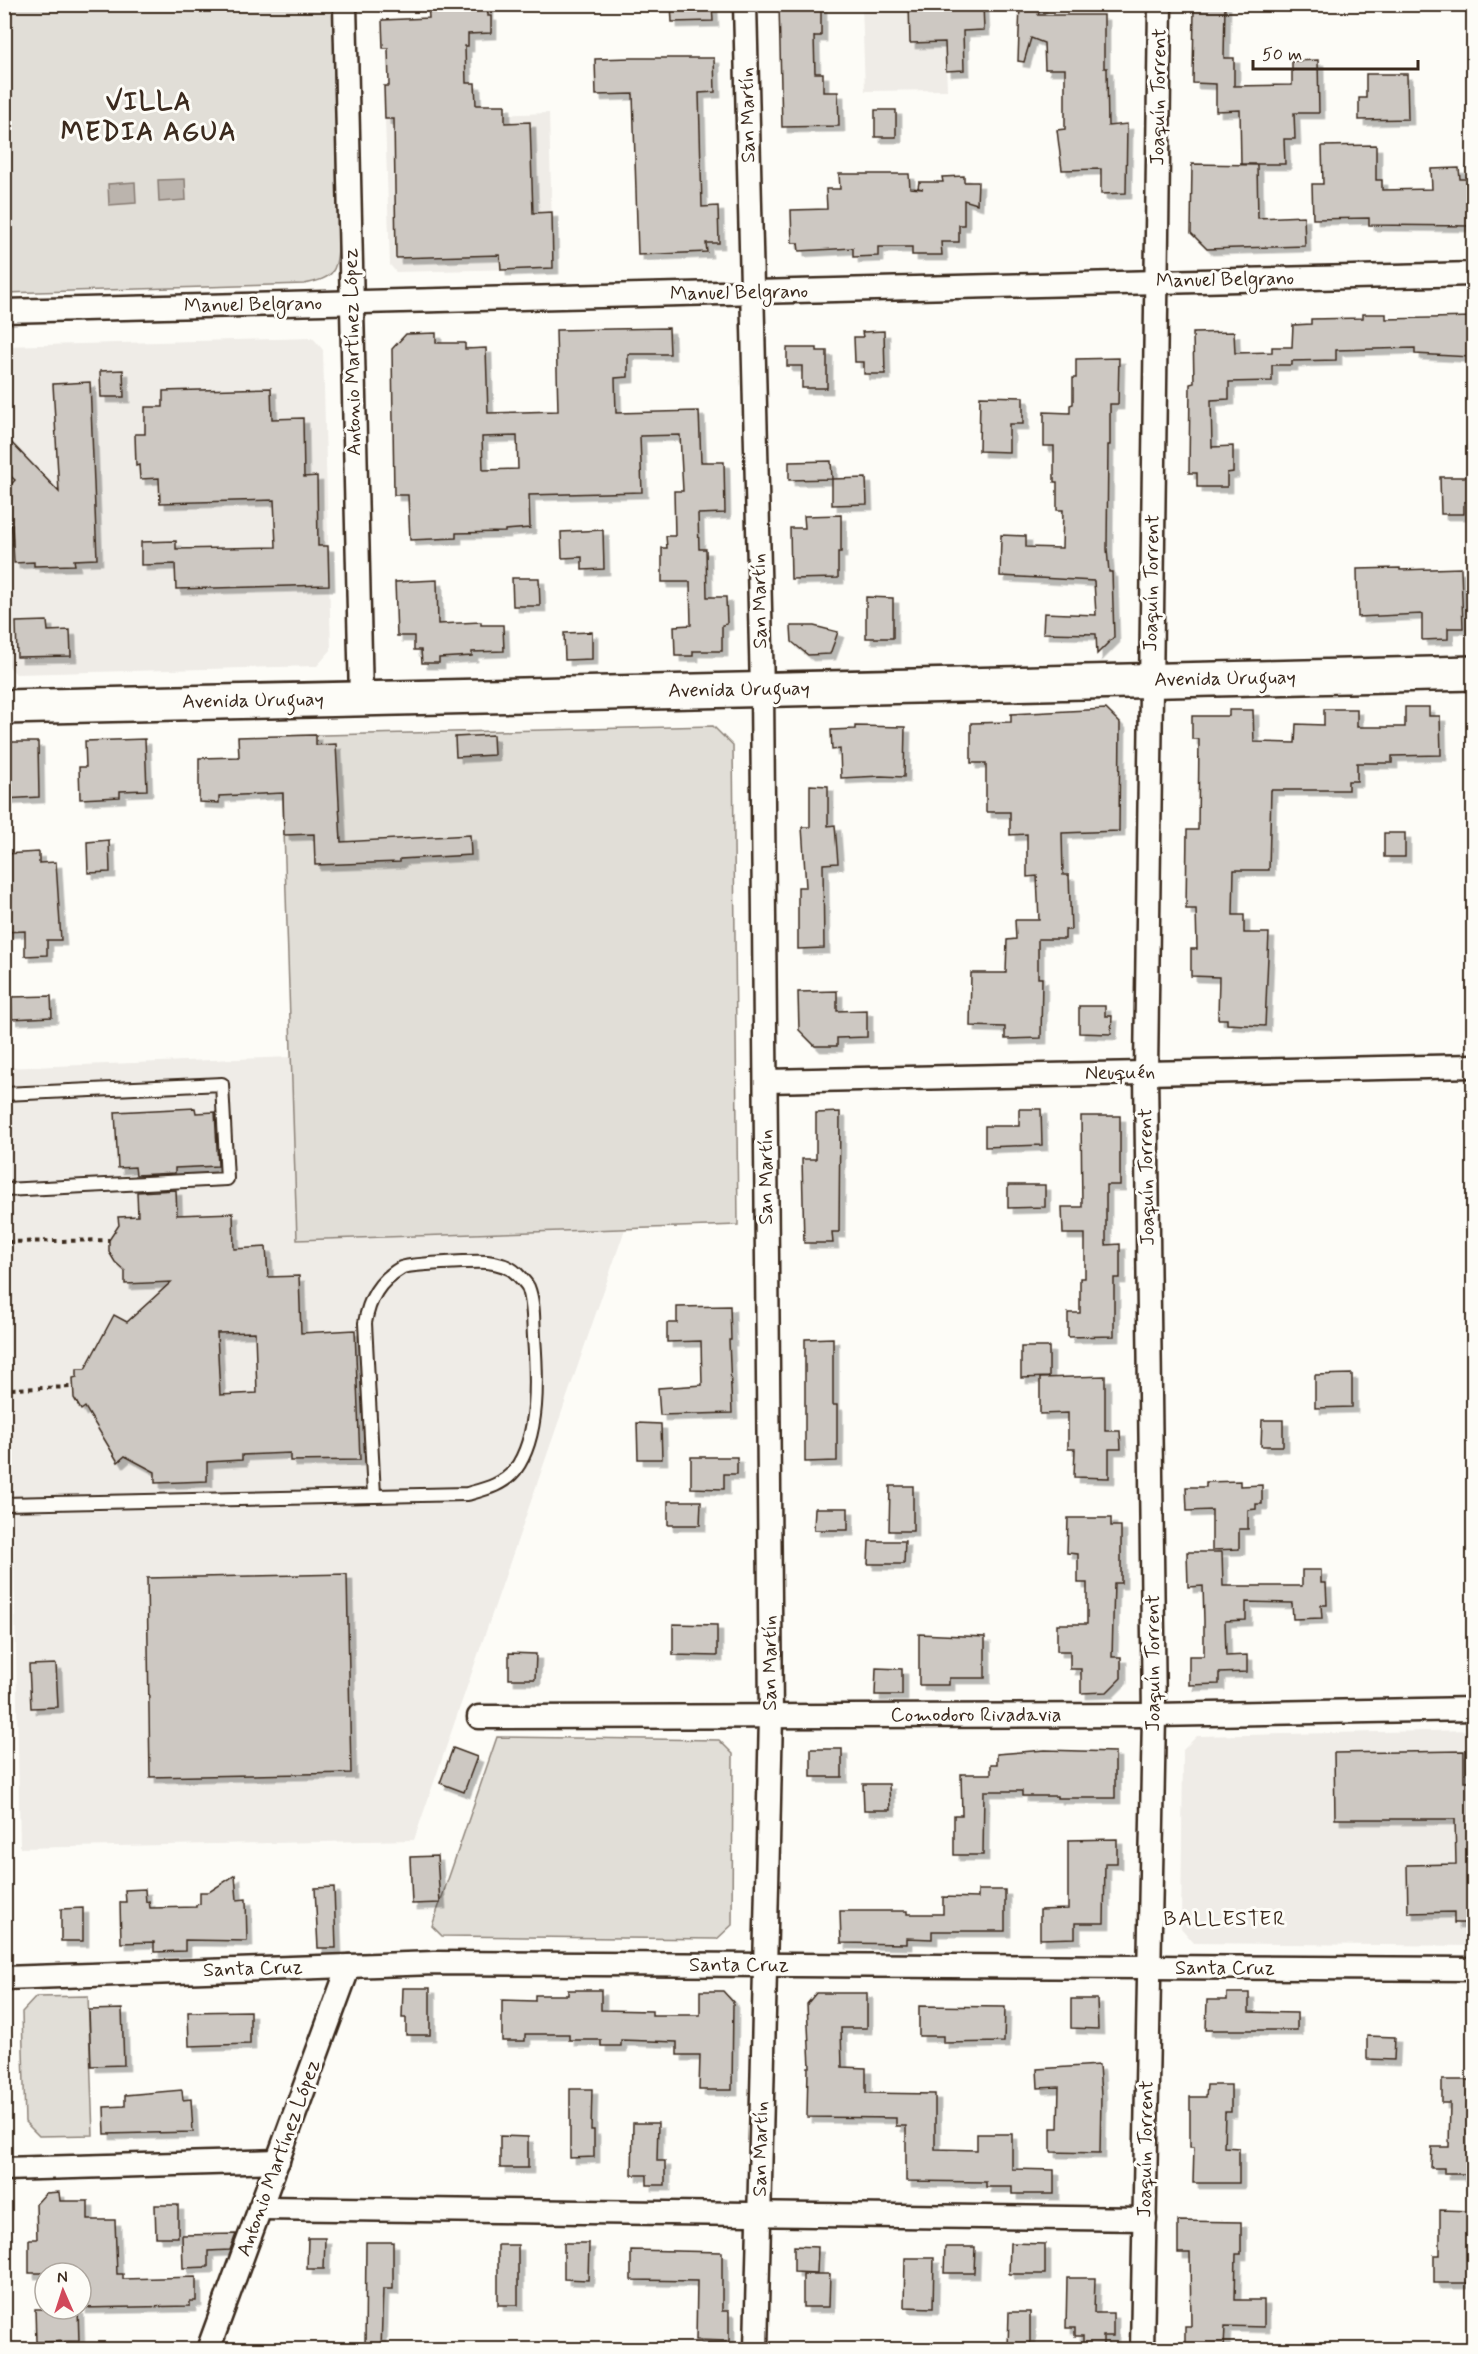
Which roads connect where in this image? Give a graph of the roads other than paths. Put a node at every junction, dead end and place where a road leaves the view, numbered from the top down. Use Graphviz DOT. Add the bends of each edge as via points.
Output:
graph roads {
  1 [pos="345,4"];
  2 [pos="745,4"];
  3 [pos="1160,4"];
  4 [pos="1473,274"];
  5 [pos="1156,282"];
  6 [pos="752,292"];
  7 [pos="352,302"];
  8 [pos="4,310"];
  9 [pos="1473,673"];
  10 [pos="1151,680"];
  11 [pos="762,689"];
  12 [pos="361,699"];
  13 [pos="4,707"];
  14 [pos="1473,1065"];
  15 [pos="1146,1073"];
  16 [pos="766,1081"];
  17 [pos="4,1094"];
  18 [pos="4,1190"];
  19 [pos="374,1496"];
  20 [pos="4,1503"];
  21 [pos="1473,1709"];
  22 [pos="1154,1715"];
  23 [pos="771,1716"];
  24 [pos="479,1717"];
  25 [pos="765,1965"];
  26 [pos="349,1966"];
  27 [pos="1150,1968"];
  28 [pos="1473,1970"];
  29 [pos="4,1978"];
  30 [pos="278,2161"];
  31 [pos="4,2169"];
  32 [pos="260,2208"];
  33 [pos="760,2214"];
  34 [pos="1145,2218"];
  35 [pos="208,2349"];
  36 [pos="756,2349"];
  37 [pos="1142,2349"];
  1 -- 7 [label="street, Antonio Martínez López"];
  2 -- 6 [label="street, San Martín"];
  3 -- 5 [label="street, Joaquín Torrent"];
  4 -- 5 [label="street, Manuel Belgrano"];
  5 -- 6 [label="street, Manuel Belgrano"];
  5 -- 10 [label="street, Joaquín Torrent"];
  6 -- 7 [label="street, Manuel Belgrano"];
  6 -- 11 [label="street, San Martín"];
  7 -- 8 [label="street, Manuel Belgrano"];
  7 -- 12 [label="street, Antonio Martínez López"];
  9 -- 10 [label="main road, Avenida Uruguay"];
  10 -- 11 [label="main road, Avenida Uruguay"];
  10 -- 15 [label="street, Joaquín Torrent"];
  11 -- 12 [label="main road, Avenida Uruguay"];
  11 -- 16 [label="street, San Martín"];
  12 -- 13 [label="main road, Avenida Uruguay"];
  14 -- 15 [label="street, Neuquén"];
  15 -- 16 [label="street, Neuquén"];
  15 -- 22 [label="street, Joaquín Torrent"];
  16 -- 23 [label="street, San Martín"];
  17 -- 18 [label="lane" via="222,1084 227,1179"];
  19 -- 19 [label="lane" via="467,1494 503,1482 516,1469 534,1414 537,1384 532,1309 527,1286 515,1272 486,1262 403,1267 375,1290 365,1323"];
  19 -- 20 [label="lane"];
  21 -- 22 [label="street, Comodoro Rivadavia"];
  22 -- 23 [label="street, Comodoro Rivadavia"];
  22 -- 27 [label="street, Joaquín Torrent"];
  23 -- 24 [label="street, Comodoro Rivadavia"];
  23 -- 25 [label="street, San Martín"];
  25 -- 26 [label="street, Santa Cruz"];
  25 -- 27 [label="street, Santa Cruz"];
  25 -- 33 [label="street, San Martín"];
  26 -- 29 [label="street, Santa Cruz"];
  26 -- 30 [label="street, Antonio Martínez López"];
  27 -- 28 [label="street, Santa Cruz"];
  27 -- 34 [label="street, Joaquín Torrent"];
  30 -- 31 [label="street"];
  30 -- 32 [label="street, Antonio Martínez López"];
  32 -- 33 [label="street"];
  32 -- 35 [label="street, Antonio Martínez López"];
  33 -- 34 [label="street"];
  33 -- 36 [label="street, San Martín"];
  34 -- 37 [label="street, Joaquín Torrent"];
}
